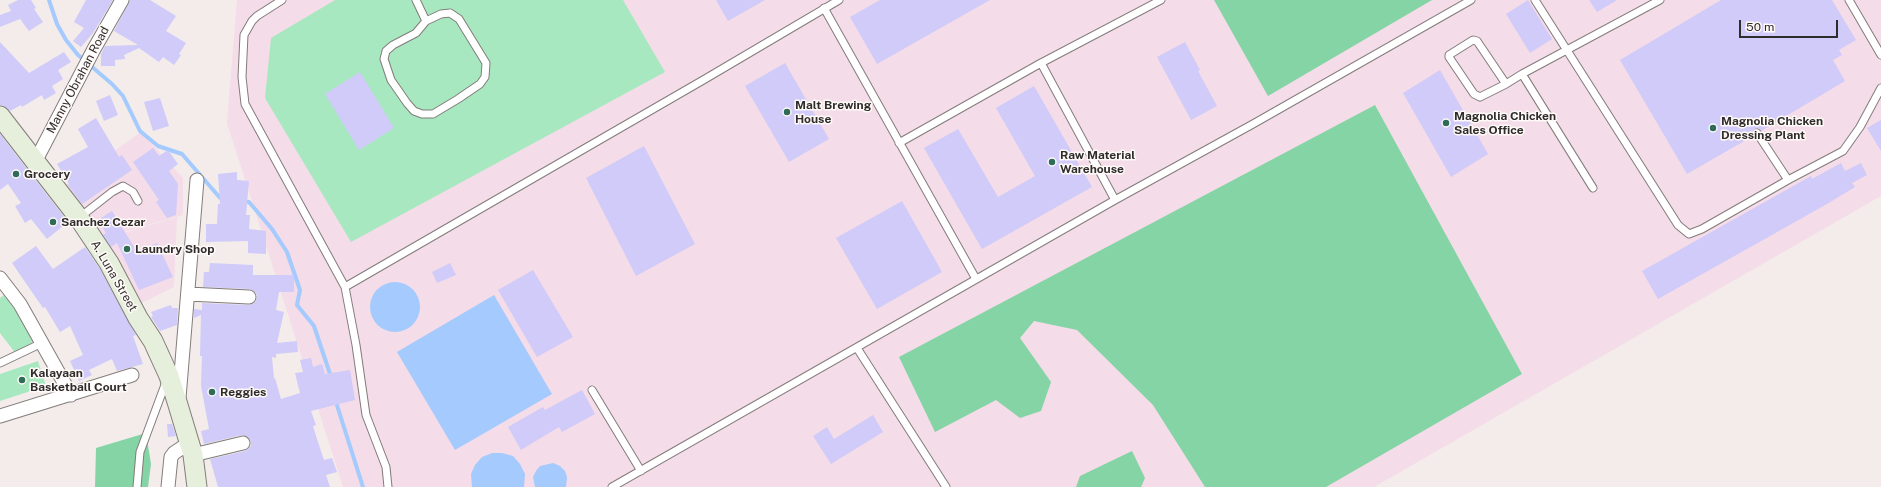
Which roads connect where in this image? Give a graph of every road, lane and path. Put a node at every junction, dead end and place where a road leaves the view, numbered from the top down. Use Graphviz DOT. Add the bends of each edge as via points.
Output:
graph roads {
  1 [pos="122,0"];
  2 [pos="282,0"];
  3 [pos="416,0"];
  4 [pos="839,0"];
  5 [pos="1161,0"];
  6 [pos="1471,0"];
  7 [pos="1535,0"];
  8 [pos="1660,0"];
  9 [pos="1849,0"];
  10 [pos="824,8"];
  11 [pos="426,21"];
  12 [pos="1566,50"];
  13 [pos="1881,55"];
  14 [pos="1042,63"];
  15 [pos="1522,74"];
  16 [pos="1506,84"];
  17 [pos="1881,88"];
  18 [pos="0,116"];
  19 [pos="1757,133"];
  20 [pos="899,143"];
  21 [pos="36,160"];
  22 [pos="197,180"];
  23 [pos="1788,180"];
  24 [pos="1594,188"];
  25 [pos="1115,200"];
  26 [pos="138,201"];
  27 [pos="79,218"];
  28 [pos="0,278"];
  29 [pos="976,279"];
  30 [pos="345,287"];
  31 [pos="188,294"];
  32 [pos="249,297"];
  33 [pos="42,343"];
  34 [pos="857,348"];
  35 [pos="0,363"];
  36 [pos="132,375"];
  37 [pos="169,376"];
  38 [pos="592,390"];
  39 [pos="71,394"];
  40 [pos="178,404"];
  41 [pos="0,416"];
  42 [pos="243,443"];
  43 [pos="191,449"];
  44 [pos="641,471"];
  45 [pos="136,487"];
  46 [pos="168,487"];
  47 [pos="196,487"];
  48 [pos="388,487"];
  49 [pos="612,487"];
  50 [pos="946,487"];
  1 -- 21 [label="street, Manny Obrahan Road"];
  2 -- 30 [label="lane" via="257,16 244,35 242,77 245,104"];
  3 -- 11 [label="lane"];
  4 -- 10 [label="lane"];
  5 -- 14 [label="lane"];
  6 -- 25 [label="lane"];
  7 -- 12 [label="lane"];
  8 -- 12 [label="lane"];
  9 -- 13 [label="lane"];
  10 -- 20 [label="lane"];
  10 -- 30 [label="lane"];
  11 -- 11 [label="lane" via="416,33 392,45 386,51 384,59 391,80 414,111 433,114 480,84 485,77 486,62 459,19 450,13"];
  12 -- 15 [label="lane"];
  12 -- 23 [label="lane" via="1678,225 1685,232 1689,234 1702,229"];
  14 -- 20 [label="lane"];
  14 -- 25 [label="lane"];
  15 -- 16 [label="lane"];
  15 -- 24 [label="lane"];
  16 -- 16 [label="lane" via="1477,41 1473,40 1449,55 1477,96 1480,97"];
  17 -- 23 [label="lane" via="1843,152"];
  18 -- 21 [label="street, A. Luna Street"];
  19 -- 23 [label="lane"];
  20 -- 29 [label="lane"];
  21 -- 27 [label="street, A. Luna Street"];
  22 -- 31 [label="street"];
  25 -- 29 [label="lane"];
  26 -- 27 [label="lane" via="133,192 123,186"];
  27 -- 37 [label="street, A. Luna Street" via="109,263 138,318 154,341"];
  28 -- 33 [label="street" via="20,304"];
  29 -- 34 [label="lane"];
  30 -- 48 [label="lane" via="366,415 386,467"];
  31 -- 32 [label="street"];
  31 -- 40 [label="street"];
  33 -- 35 [label="lane"];
  33 -- 39 [label="street"];
  34 -- 44 [label="lane"];
  34 -- 50 [label="lane"];
  36 -- 39 [label="street"];
  37 -- 40 [label="street, A. Luna Street"];
  37 -- 45 [label="lane" via="140,452"];
  38 -- 44 [label="lane"];
  39 -- 41 [label="street"];
  40 -- 43 [label="street, A. Luna Street"];
  42 -- 43 [label="street"];
  43 -- 46 [label="street" via="174,453 171,457"];
  43 -- 47 [label="street, A. Luna Street"];
  44 -- 49 [label="lane"];
}
